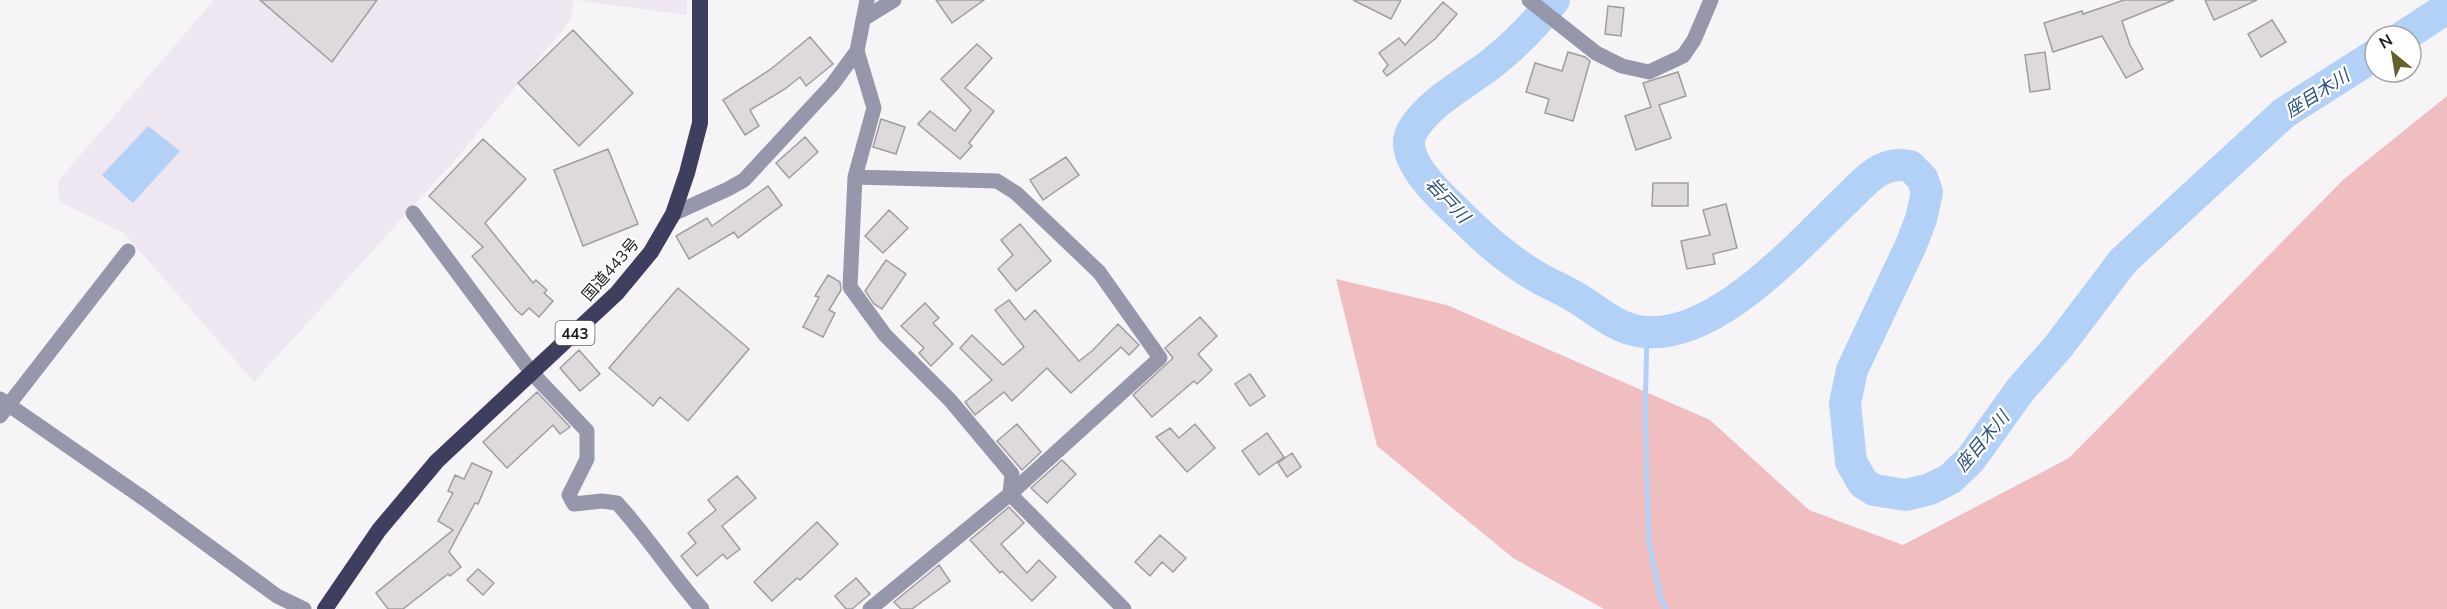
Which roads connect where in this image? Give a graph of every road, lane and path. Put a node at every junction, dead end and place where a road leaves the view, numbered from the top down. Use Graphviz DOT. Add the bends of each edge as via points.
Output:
graph roads {
  1 [pos="700,0"];
  2 [pos="867,0"];
  3 [pos="894,0"];
  4 [pos="1529,0"];
  5 [pos="1711,0"];
  6 [pos="863,19"];
  7 [pos="857,51"];
  8 [pos="855,177"];
  9 [pos="413,213"];
  10 [pos="673,214"];
  11 [pos="128,251"];
  12 [pos="532,373"];
  13 [pos="3,407"];
  14 [pos="1010,494"];
  15 [pos="304,609"];
  16 [pos="325,609"];
  17 [pos="702,609"];
  18 [pos="870,609"];
  19 [pos="1124,609"];
  1 -- 10 [label="highway, 国道443号 / 443" via="700,123"];
  2 -- 6 [label="street"];
  3 -- 6 [label="street"];
  4 -- 5 [label="street" via="1596,53 1622,66 1649,72 1683,56"];
  6 -- 7 [label="street"];
  7 -- 8 [label="street" via="874,108"];
  7 -- 10 [label="street" via="832,85 744,180"];
  8 -- 14 [label="street" via="850,287 885,335 950,400 1012,474"];
  8 -- 14 [label="street" via="997,181 1016,193 1098,272 1160,358"];
  9 -- 12 [label="street"];
  10 -- 12 [label="highway, 国道443号 / 443" via="651,252 617,293"];
  11 -- 13 [label="street"];
  12 -- 16 [label="highway, 国道443号 / 443" via="437,461 379,530"];
  12 -- 17 [label="street" via="587,430 587,459 569,495 574,504 617,503"];
  13 -- 15 [label="street" via="146,500 278,596"];
  14 -- 18 [label="street"];
  14 -- 19 [label="street"];
}
